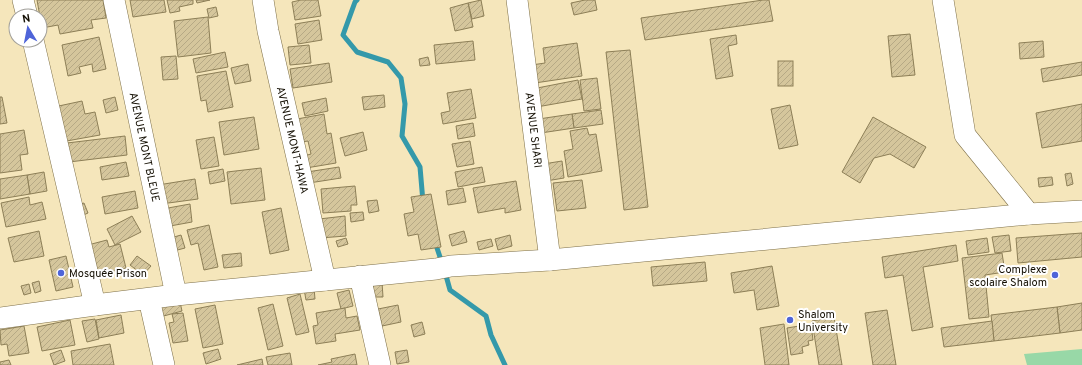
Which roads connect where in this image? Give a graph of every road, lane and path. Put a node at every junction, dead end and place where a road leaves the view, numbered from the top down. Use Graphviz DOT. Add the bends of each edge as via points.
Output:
graph roads {
  1 [pos="114,0"];
  2 [pos="263,0"];
  3 [pos="517,0"];
  4 [pos="943,0"];
  5 [pos="35,48"];
  6 [pos="1082,211"];
  7 [pos="1029,214"];
  8 [pos="550,260"];
  9 [pos="360,276"];
  10 [pos="325,280"];
  11 [pos="176,295"];
  12 [pos="149,299"];
  13 [pos="95,305"];
  14 [pos="0,318"];
  15 [pos="164,365"];
  16 [pos="380,365"];
  1 -- 11 [label="street, AVENUE MONT BLEUE"];
  2 -- 10 [label="street, AVENUE MONT-HAWA"];
  3 -- 8 [label="street, AVENUE SHARI"];
  4 -- 7 [label="street" via="965,136"];
  5 -- 13 [label="street"];
  6 -- 7 [label="street"];
  7 -- 8 [label="street"];
  8 -- 9 [label="street" via="443,267"];
  9 -- 10 [label="street"];
  9 -- 16 [label="street"];
  10 -- 11 [label="street"];
  11 -- 12 [label="street"];
  12 -- 13 [label="street"];
  12 -- 15 [label="street"];
  13 -- 14 [label="street"];
}
